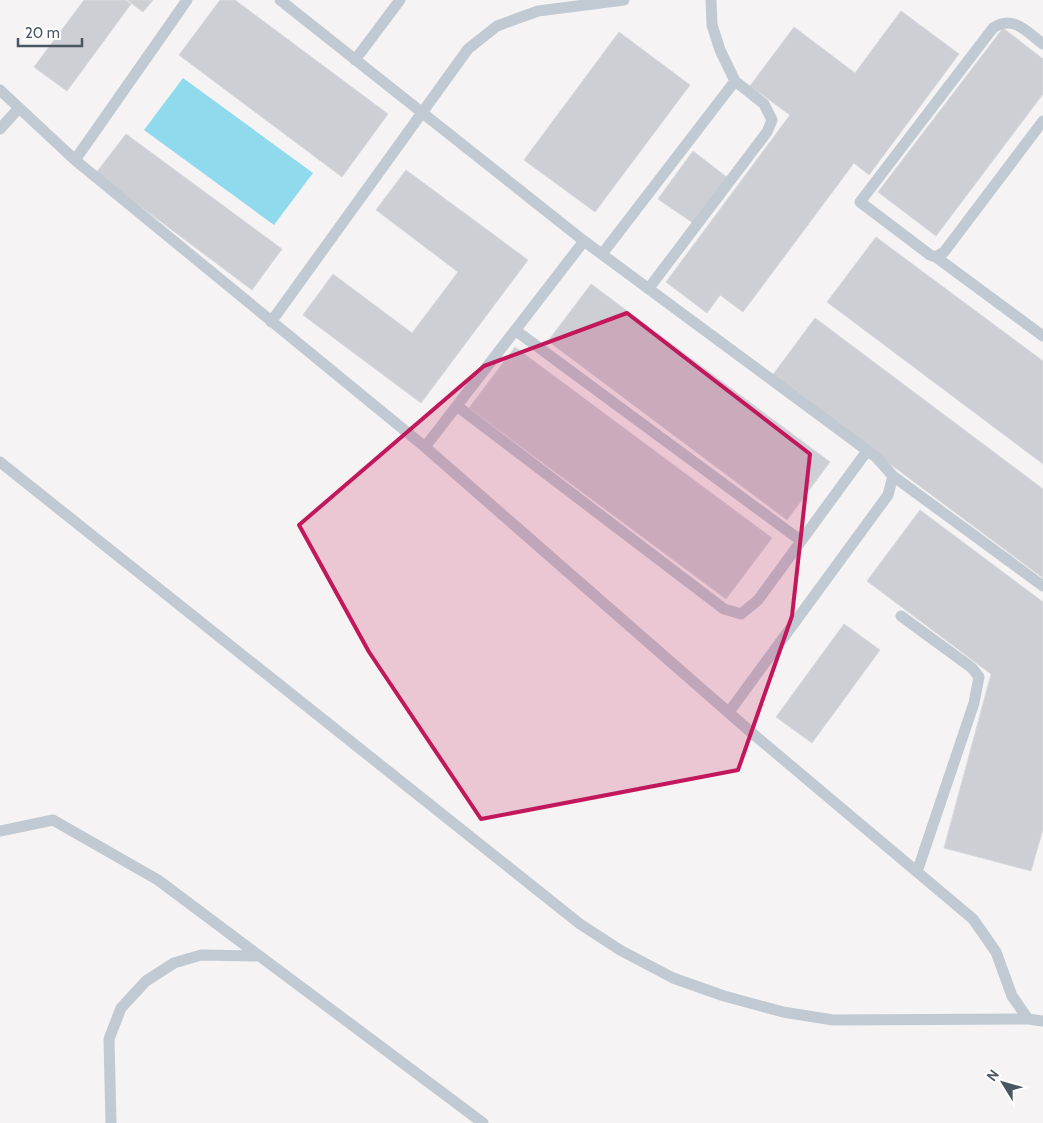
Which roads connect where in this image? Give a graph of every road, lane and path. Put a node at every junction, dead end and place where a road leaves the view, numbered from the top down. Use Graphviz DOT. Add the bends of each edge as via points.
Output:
graph roads {
  1 [pos="187,0"];
  2 [pos="280,0"];
  3 [pos="400,0"];
  4 [pos="624,0"];
  5 [pos="710,0"];
  6 [pos="1043,44"];
  7 [pos="355,60"];
  8 [pos="735,81"];
  9 [pos="0,90"];
  10 [pos="19,108"];
  11 [pos="422,112"];
  12 [pos="1043,121"];
  13 [pos="0,129"];
  14 [pos="75,160"];
  15 [pos="584,241"];
  16 [pos="602,254"];
  17 [pos="936,256"];
  18 [pos="650,288"];
  19 [pos="271,322"];
  20 [pos="515,330"];
  21 [pos="1043,336"];
  22 [pos="456,406"];
  23 [pos="425,447"];
  24 [pos="867,450"];
  25 [pos="0,462"];
  26 [pos="893,476"];
  27 [pos="800,540"];
  28 [pos="1043,586"];
  29 [pos="901,616"];
  30 [pos="730,712"];
  31 [pos="0,831"];
  32 [pos="917,872"];
  33 [pos="260,956"];
  34 [pos="1028,1019"];
  35 [pos="1043,1021"];
  36 [pos="111,1123"];
  37 [pos="483,1123"];
  1 -- 14 [label="lane"];
  2 -- 7 [label="lane"];
  3 -- 7 [label="lane"];
  4 -- 11 [label="lane" via="538,11 497,26 468,49"];
  5 -- 8 [label="lane" via="712,25"];
  6 -- 17 [label="lane" via="1013,22 1001,22 993,28 860,202 930,255"];
  7 -- 11 [label="lane"];
  8 -- 16 [label="lane"];
  8 -- 18 [label="lane" via="764,104 772,120 767,132"];
  9 -- 10 [label="lane"];
  10 -- 13 [label="lane"];
  10 -- 14 [label="lane"];
  11 -- 15 [label="lane"];
  11 -- 19 [label="lane"];
  12 -- 17 [label="lane" via="944,252"];
  14 -- 19 [label="lane"];
  15 -- 16 [label="lane"];
  15 -- 20 [label="lane"];
  16 -- 18 [label="lane"];
  17 -- 21 [label="lane"];
  18 -- 24 [label="lane"];
  19 -- 23 [label="lane"];
  20 -- 22 [label="lane"];
  20 -- 27 [label="lane"];
  22 -- 23 [label="lane"];
  22 -- 27 [label="lane" via="724,609 741,614 758,600"];
  23 -- 30 [label="lane"];
  24 -- 26 [label="lane"];
  24 -- 27 [label="lane"];
  25 -- 34 [label="lane" via="580,924 620,950 673,978 783,1012 833,1020"];
  26 -- 28 [label="lane"];
  26 -- 30 [label="lane" via="888,494"];
  29 -- 32 [label="lane" via="972,668 979,677 974,703"];
  30 -- 32 [label="lane"];
  31 -- 33 [label="lane" via="53,820 158,880"];
  32 -- 34 [label="lane" via="973,919 996,952 1012,996"];
  33 -- 36 [label="lane" via="201,955 174,963 146,981 121,1008 109,1039"];
  33 -- 37 [label="lane"];
  34 -- 35 [label="lane"];
}
